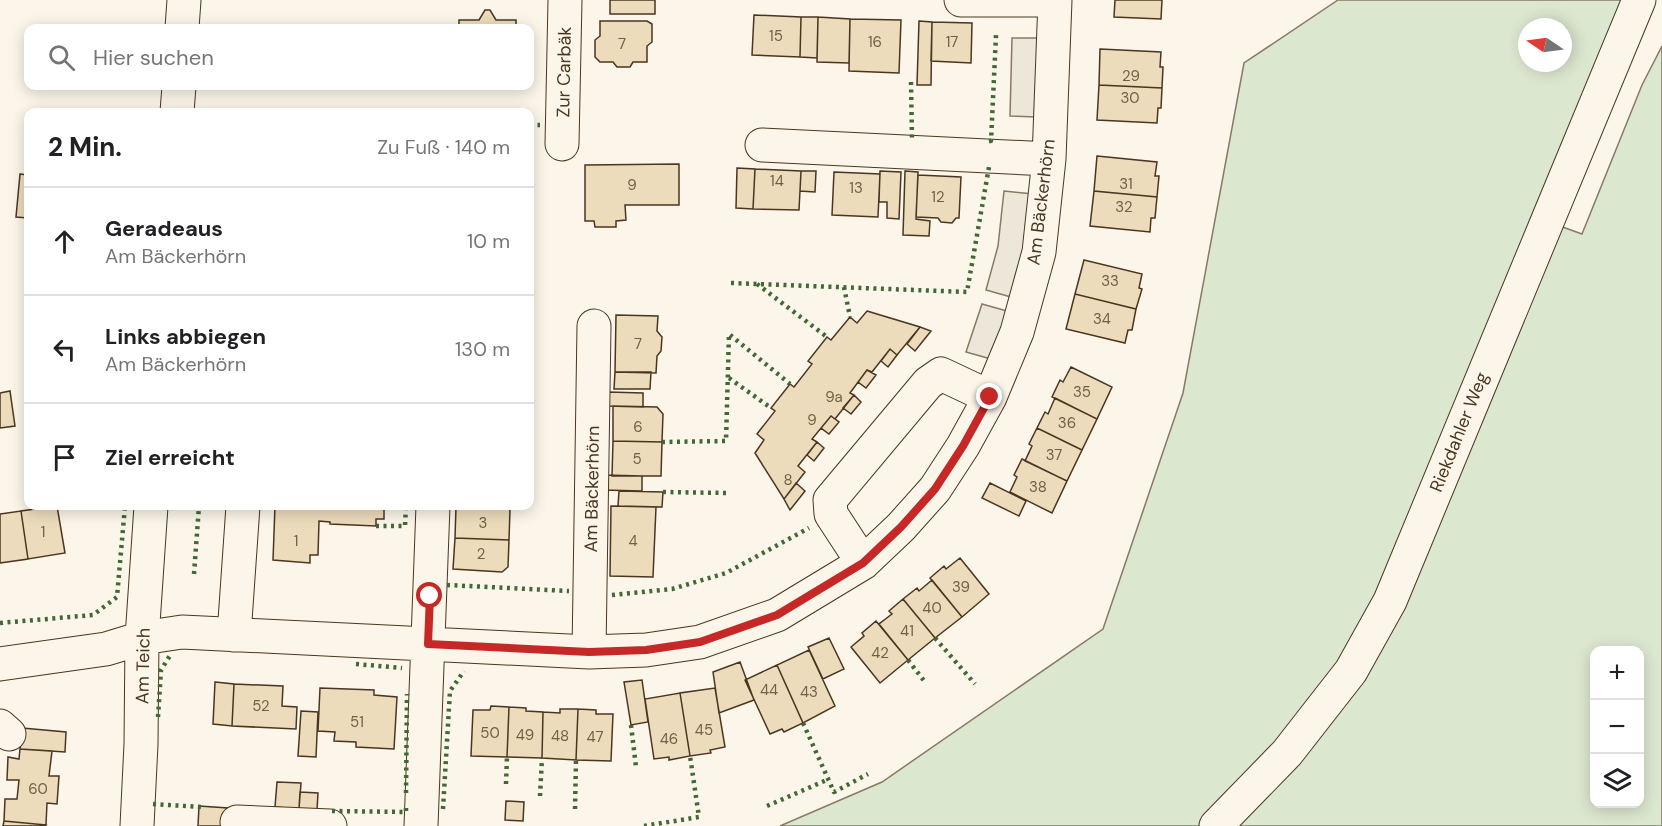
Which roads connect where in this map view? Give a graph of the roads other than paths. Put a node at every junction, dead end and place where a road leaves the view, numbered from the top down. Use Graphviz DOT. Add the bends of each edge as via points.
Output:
graph roads {
  1 [pos="184,0"];
  2 [pos="565,0"];
  3 [pos="961,0"];
  4 [pos="1043,0"];
  5 [pos="1055,0"];
  6 [pos="1639,0"];
  7 [pos="182,24"];
  8 [pos="179,90"];
  9 [pos="177,108"];
  10 [pos="562,144"];
  11 [pos="762,145"];
  12 [pos="1049,159"];
  13 [pos="594,326"];
  14 [pos="990,397"];
  15 [pos="152,510"];
  16 [pos="243,510"];
  17 [pos="433,510"];
  18 [pos="863,563"];
  19 [pos="234,635"];
  20 [pos="142,638"];
  21 [pos="428,644"];
  22 [pos="589,652"];
  23 [pos="0,664"];
  24 [pos="237,822"];
  25 [pos="137,826"];
  26 [pos="330,826"];
  27 [pos="421,826"];
  28 [pos="1216,826"];
  1 -- 7 [label="street"];
  2 -- 10 [label="street, Zur Carbäk"];
  3 -- 4 [label="street"];
  5 -- 12 [label="street, Am Bäckerhörn"];
  6 -- 28 [label="street, Riekdahler Weg" via="1390,601 1351,671 1287,753"];
  8 -- 9 [label="street"];
  11 -- 12 [label="street"];
  12 -- 14 [label="street, Am Bäckerhörn" via="1039,252 1017,332"];
  13 -- 22 [label="street, Am Bäckerhörn"];
  14 -- 18 [label="street, Am Bäckerhörn" via="935,489"];
  14 -- 18 [label="street" via="941,374 928,383 830,500 831,514"];
  15 -- 20 [label="street, Am Teich"];
  16 -- 19 [label="street"];
  17 -- 21 [label="street"];
  18 -- 22 [label="street, Am Bäckerhörn" via="777,615 700,642 646,650"];
  19 -- 20 [label="street, Am Bäckerhörn" via="182,632"];
  19 -- 21 [label="street, Am Bäckerhörn"];
  20 -- 23 [label="street, Am Bäckerhörn" via="106,649"];
  20 -- 25 [label="street, Am Teich"];
  21 -- 22 [label="street, Am Bäckerhörn"];
  21 -- 27 [label="street"];
  24 -- 26 [label="street"];
}
